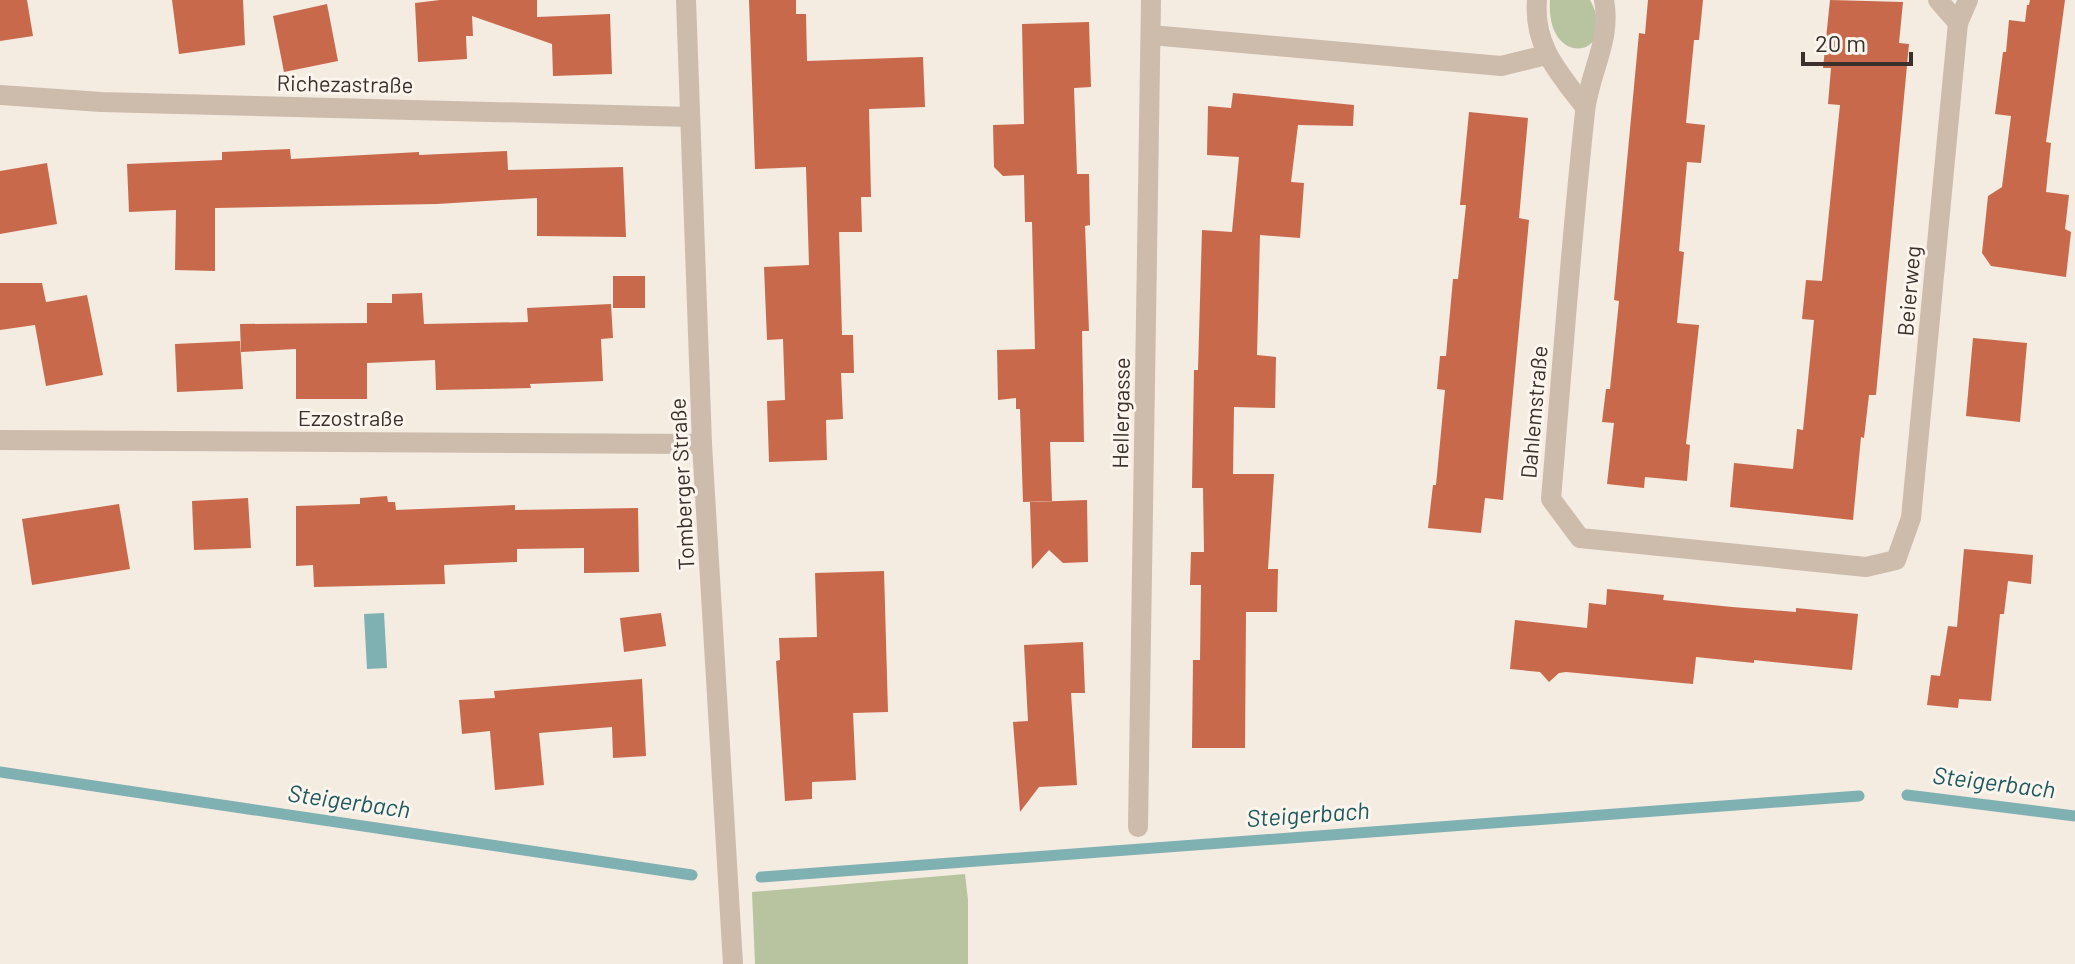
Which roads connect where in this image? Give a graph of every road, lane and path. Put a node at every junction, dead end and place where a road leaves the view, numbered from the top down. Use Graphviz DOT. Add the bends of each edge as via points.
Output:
graph roads {
  1 [pos="686,0"];
  2 [pos="1151,0"];
  3 [pos="1537,0"];
  4 [pos="1604,0"];
  5 [pos="1938,0"];
  6 [pos="1968,0"];
  7 [pos="1958,23"];
  8 [pos="1151,35"];
  9 [pos="1546,55"];
  10 [pos="0,95"];
  11 [pos="1585,107"];
  12 [pos="690,117"];
  13 [pos="0,440"];
  14 [pos="702,444"];
  15 [pos="1896,560"];
  16 [pos="1138,827"];
  17 [pos="733,964"];
  1 -- 12 [label="street, Tomberger Straße"];
  2 -- 8 [label="street, Hellergasse"];
  3 -- 9 [label="street"];
  4 -- 11 [label="street, Dahlemstraße" via="1605,42"];
  5 -- 7 [label="street"];
  6 -- 7 [label="street, Beierweg"];
  7 -- 15 [label="street, Beierweg" via="1911,518"];
  8 -- 9 [label="street" via="1501,66"];
  8 -- 16 [label="street, Hellergasse"];
  9 -- 11 [label="street"];
  10 -- 12 [label="street, Richezastraße"];
  11 -- 15 [label="street, Dahlemstraße" via="1551,499 1558,510 1580,538 1866,567"];
  12 -- 14 [label="street, Tomberger Straße"];
  13 -- 14 [label="street, Ezzostraße"];
  14 -- 17 [label="street, Tomberger Straße"];
}
